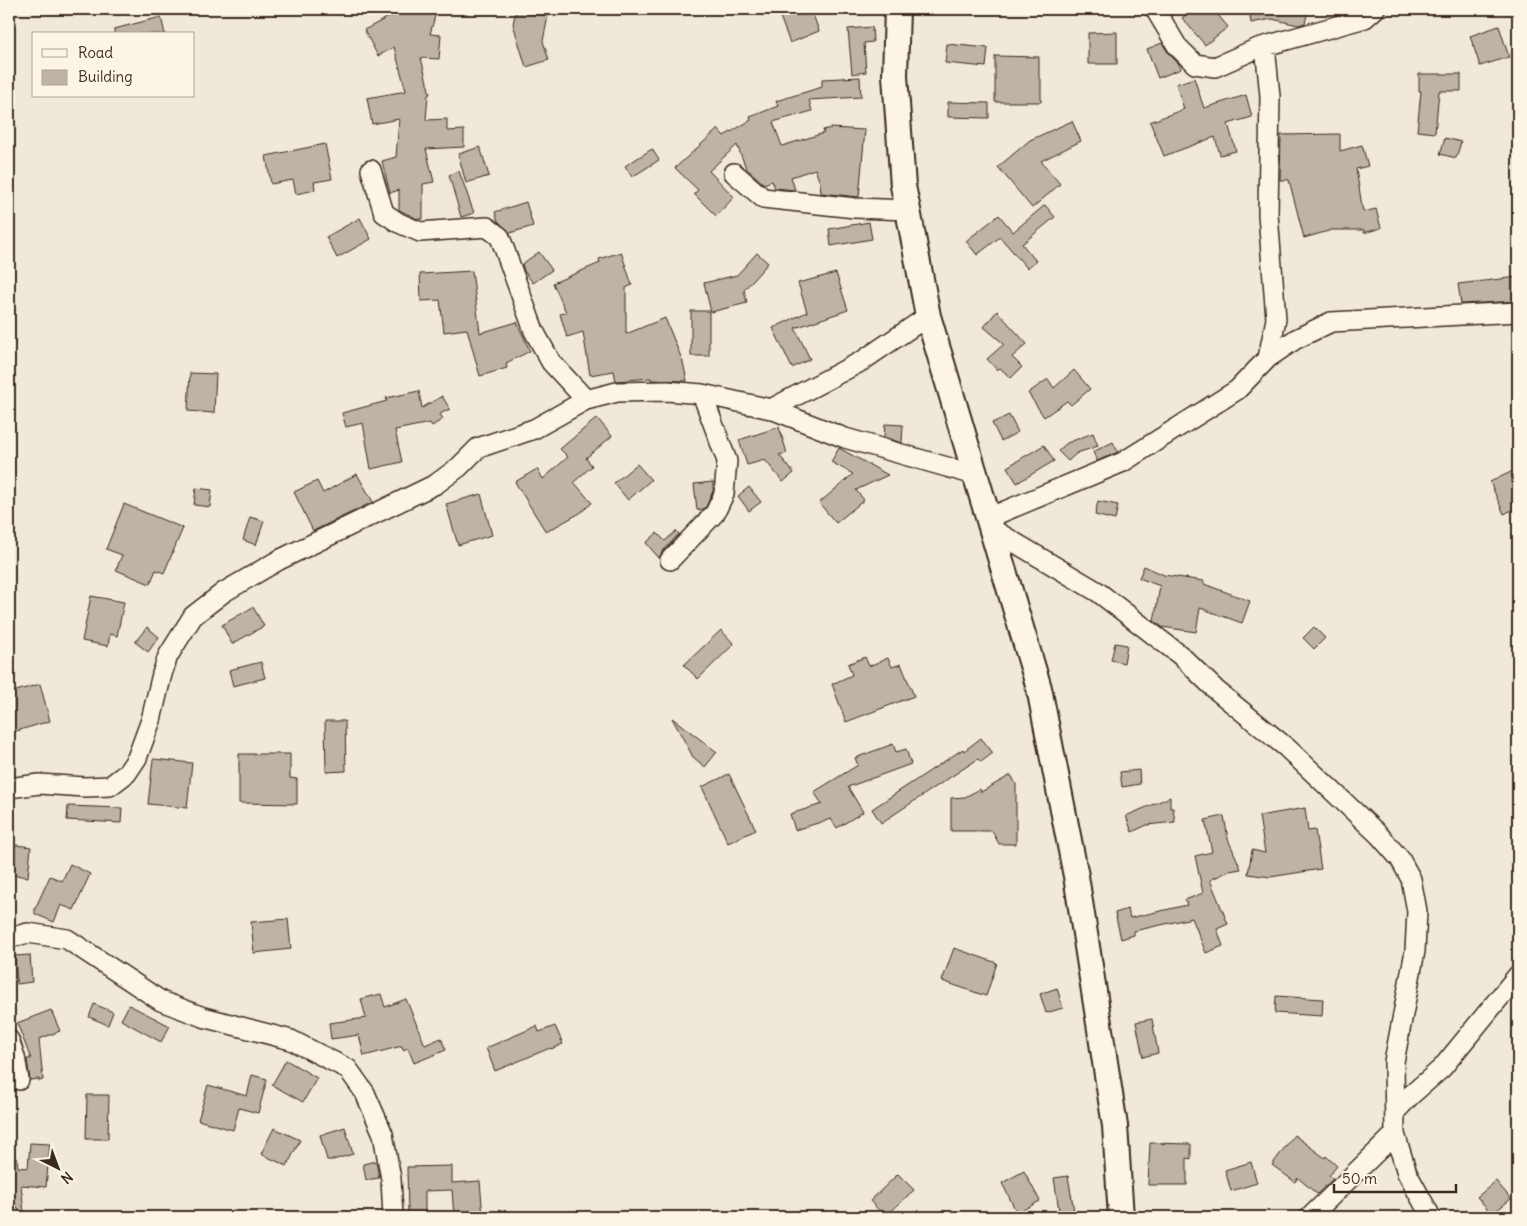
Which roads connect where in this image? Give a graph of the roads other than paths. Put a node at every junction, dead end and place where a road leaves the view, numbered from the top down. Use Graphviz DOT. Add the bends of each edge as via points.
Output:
graph roads {
  1 [pos="897,9"];
  2 [pos="1155,9"];
  3 [pos="1375,9"];
  4 [pos="1265,46"];
  5 [pos="371,170"];
  6 [pos="734,173"];
  7 [pos="908,210"];
  8 [pos="1518,312"];
  9 [pos="928,316"];
  10 [pos="1268,358"];
  11 [pos="702,394"];
  12 [pos="586,400"];
  13 [pos="771,409"];
  14 [pos="975,474"];
  15 [pos="990,523"];
  16 [pos="670,560"];
  17 [pos="9,788"];
  18 [pos="9,938"];
  19 [pos="1518,975"];
  20 [pos="9,1040"];
  21 [pos="19,1080"];
  22 [pos="1395,1112"];
  23 [pos="1394,1134"];
  24 [pos="393,1217"];
  25 [pos="1121,1217"];
  26 [pos="1310,1217"];
  27 [pos="1431,1217"];
  1 -- 7 [label="main road" via="895,76"];
  2 -- 4 [label="street" via="1177,46 1195,64 1215,67"];
  3 -- 4 [label="street" via="1365,18"];
  4 -- 10 [label="street" via="1270,96 1268,214 1276,318"];
  5 -- 12 [label="street" via="384,212 399,223 420,232 487,227 500,237 534,331 551,362"];
  6 -- 7 [label="street" via="763,198"];
  7 -- 9 [label="main road"];
  8 -- 10 [label="street" via="1331,322 1296,339"];
  9 -- 13 [label="street" via="862,361"];
  9 -- 14 [label="main road"];
  10 -- 15 [label="street" via="1237,390 1123,462"];
  11 -- 12 [label="street" via="617,392"];
  11 -- 13 [label="street"];
  11 -- 16 [label="street" via="727,461 724,494 716,513"];
  12 -- 17 [label="street" via="534,430 478,448 436,484 279,560 224,592 193,616 168,656 137,758 127,773 110,786 39,784"];
  13 -- 14 [label="street" via="845,438"];
  14 -- 15 [label="main road"];
  15 -- 22 [label="street" via="1098,592 1180,655 1216,690 1287,748 1400,859 1411,880 1417,911 1415,951 1394,1062"];
  15 -- 25 [label="main road" via="1039,688 1076,876 1115,1126"];
  18 -- 24 [label="street" via="28,933 67,939 161,1001 203,1017 291,1040 348,1069 365,1093 383,1134 391,1179"];
  19 -- 22 [label="street" via="1442,1068"];
  20 -- 21 [label="street"];
  22 -- 23 [label="street"];
  23 -- 26 [label="street"];
  23 -- 27 [label="street" via="1407,1174"];
}
